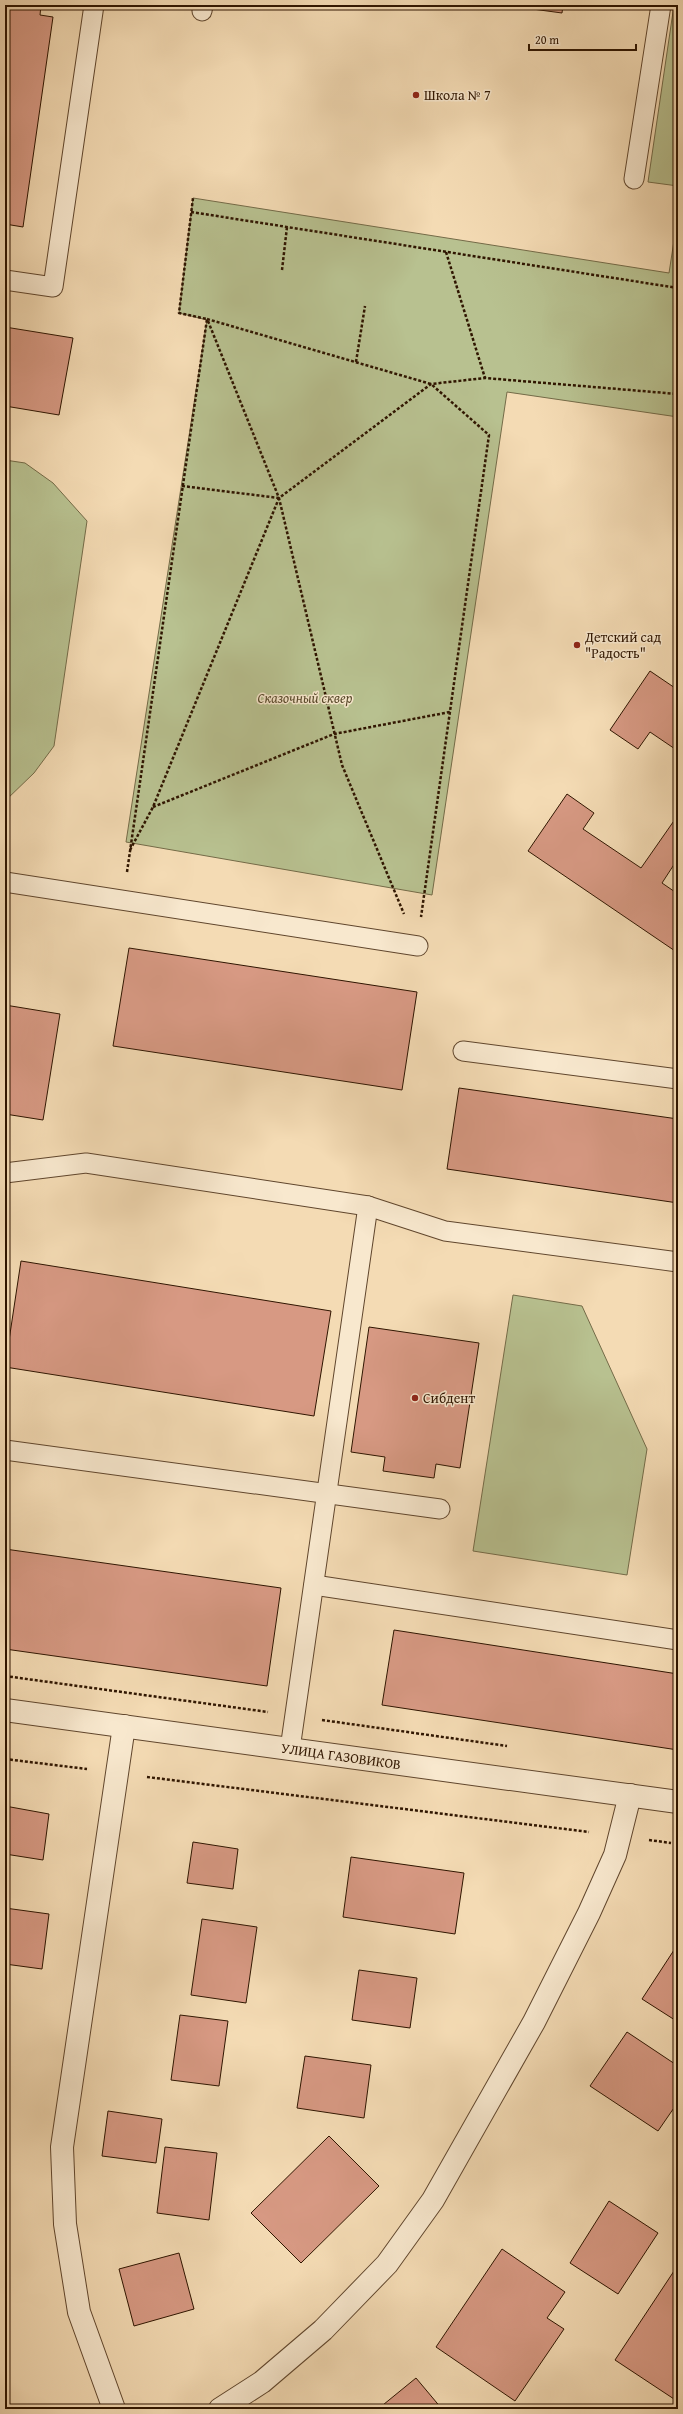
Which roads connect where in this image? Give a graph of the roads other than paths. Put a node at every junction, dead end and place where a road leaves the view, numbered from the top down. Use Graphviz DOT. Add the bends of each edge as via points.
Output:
graph roads {
  1 [pos="94,5"];
  2 [pos="661,5"];
  3 [pos="634,179"];
  4 [pos="5,280"];
  5 [pos="5,882"];
  6 [pos="418,946"];
  7 [pos="463,1051"];
  8 [pos="678,1080"];
  9 [pos="5,1173"];
  10 [pos="368,1206"];
  11 [pos="678,1262"];
  12 [pos="5,1450"];
  13 [pos="327,1494"];
  14 [pos="440,1509"];
  15 [pos="314,1585"];
  16 [pos="678,1640"];
  17 [pos="5,1710"];
  18 [pos="124,1726"];
  19 [pos="290,1749"];
  20 [pos="630,1795"];
  21 [pos="678,1802"];
  22 [pos="114,2409"];
  23 [pos="220,2409"];
  1 -- 4 [label="lane" via="53,287"];
  2 -- 3 [label="lane"];
  5 -- 6 [label="lane"];
  7 -- 8 [label="lane"];
  9 -- 10 [label="lane" via="86,1163"];
  10 -- 11 [label="lane" via="446,1231"];
  10 -- 13 [label="lane"];
  12 -- 13 [label="lane"];
  13 -- 14 [label="lane"];
  13 -- 15 [label="lane"];
  15 -- 16 [label="lane"];
  15 -- 19 [label="lane"];
  17 -- 18 [label="street, УЛИЦА ГАЗОВИКОВ"];
  18 -- 19 [label="street, УЛИЦА ГАЗОВИКОВ"];
  18 -- 22 [label="street" via="62,2147 65,2224 79,2312"];
  19 -- 20 [label="street, УЛИЦА ГАЗОВИКОВ"];
  20 -- 21 [label="street, УЛИЦА ГАЗОВИКОВ"];
  20 -- 23 [label="street" via="615,1855 589,1913 534,2022 428,2207 387,2264 323,2330 262,2382"];
}
